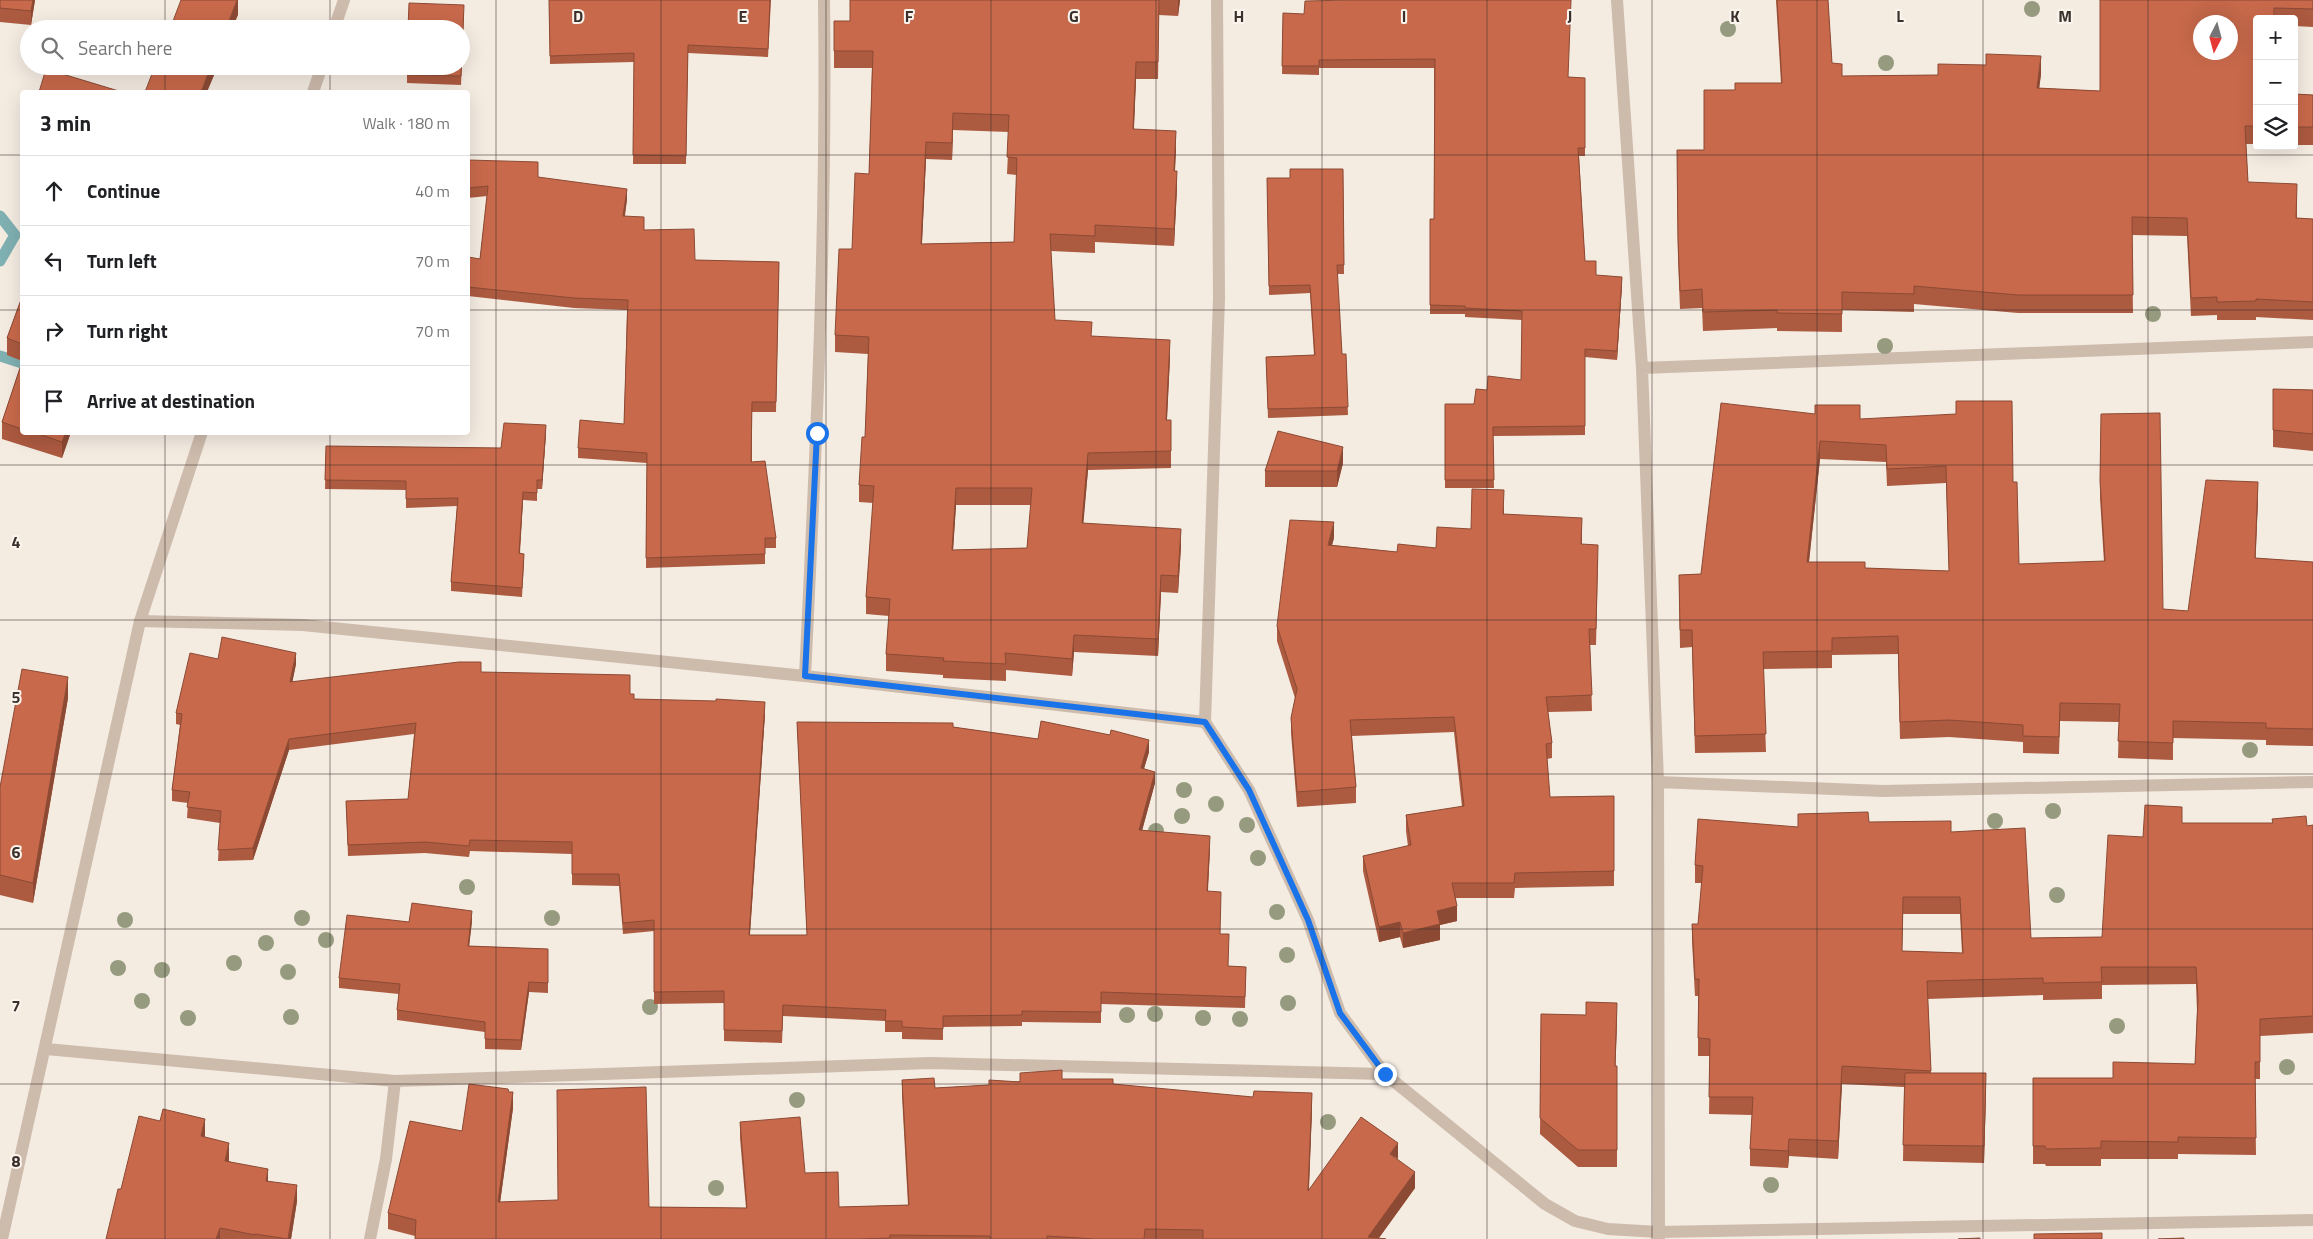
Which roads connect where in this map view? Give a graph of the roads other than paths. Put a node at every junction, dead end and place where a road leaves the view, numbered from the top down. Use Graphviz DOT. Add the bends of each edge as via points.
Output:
graph roads {
  1 [pos="344,0"];
  2 [pos="824,0"];
  3 [pos="1217,0"];
  4 [pos="1617,0"];
  5 [pos="337,20"];
  6 [pos="319,75"];
  7 [pos="314,90"];
  8 [pos="2313,342"];
  9 [pos="1642,368"];
  10 [pos="201,435"];
  11 [pos="140,621"];
  12 [pos="805,676"];
  13 [pos="1205,722"];
  14 [pos="1658,782"];
  15 [pos="2313,782"];
  16 [pos="46,1049"];
  17 [pos="1385,1074"];
  18 [pos="395,1081"];
  19 [pos="5,1202"];
  20 [pos="2313,1220"];
  21 [pos="1658,1235"];
  22 [pos="2,1239"];
  23 [pos="370,1239"];
  1 -- 5 [label="street"];
  2 -- 12 [label="street" via="817,433"];
  3 -- 13 [label="street" via="1219,298"];
  4 -- 9 [label="street"];
  6 -- 7 [label="street"];
  8 -- 9 [label="street"];
  9 -- 14 [label="street"];
  10 -- 11 [label="street"];
  11 -- 12 [label="street" via="303,625"];
  11 -- 16 [label="street"];
  12 -- 13 [label="street"];
  13 -- 17 [label="street" via="1249,790 1308,920 1340,1013"];
  14 -- 15 [label="street" via="1883,791"];
  14 -- 21 [label="street"];
  16 -- 18 [label="street"];
  16 -- 19 [label="street"];
  17 -- 18 [label="street" via="930,1063"];
  17 -- 21 [label="street" via="1545,1204 1575,1220 1608,1229"];
  18 -- 23 [label="street" via="386,1159"];
  19 -- 22 [label="street"];
  20 -- 21 [label="street"];
}
